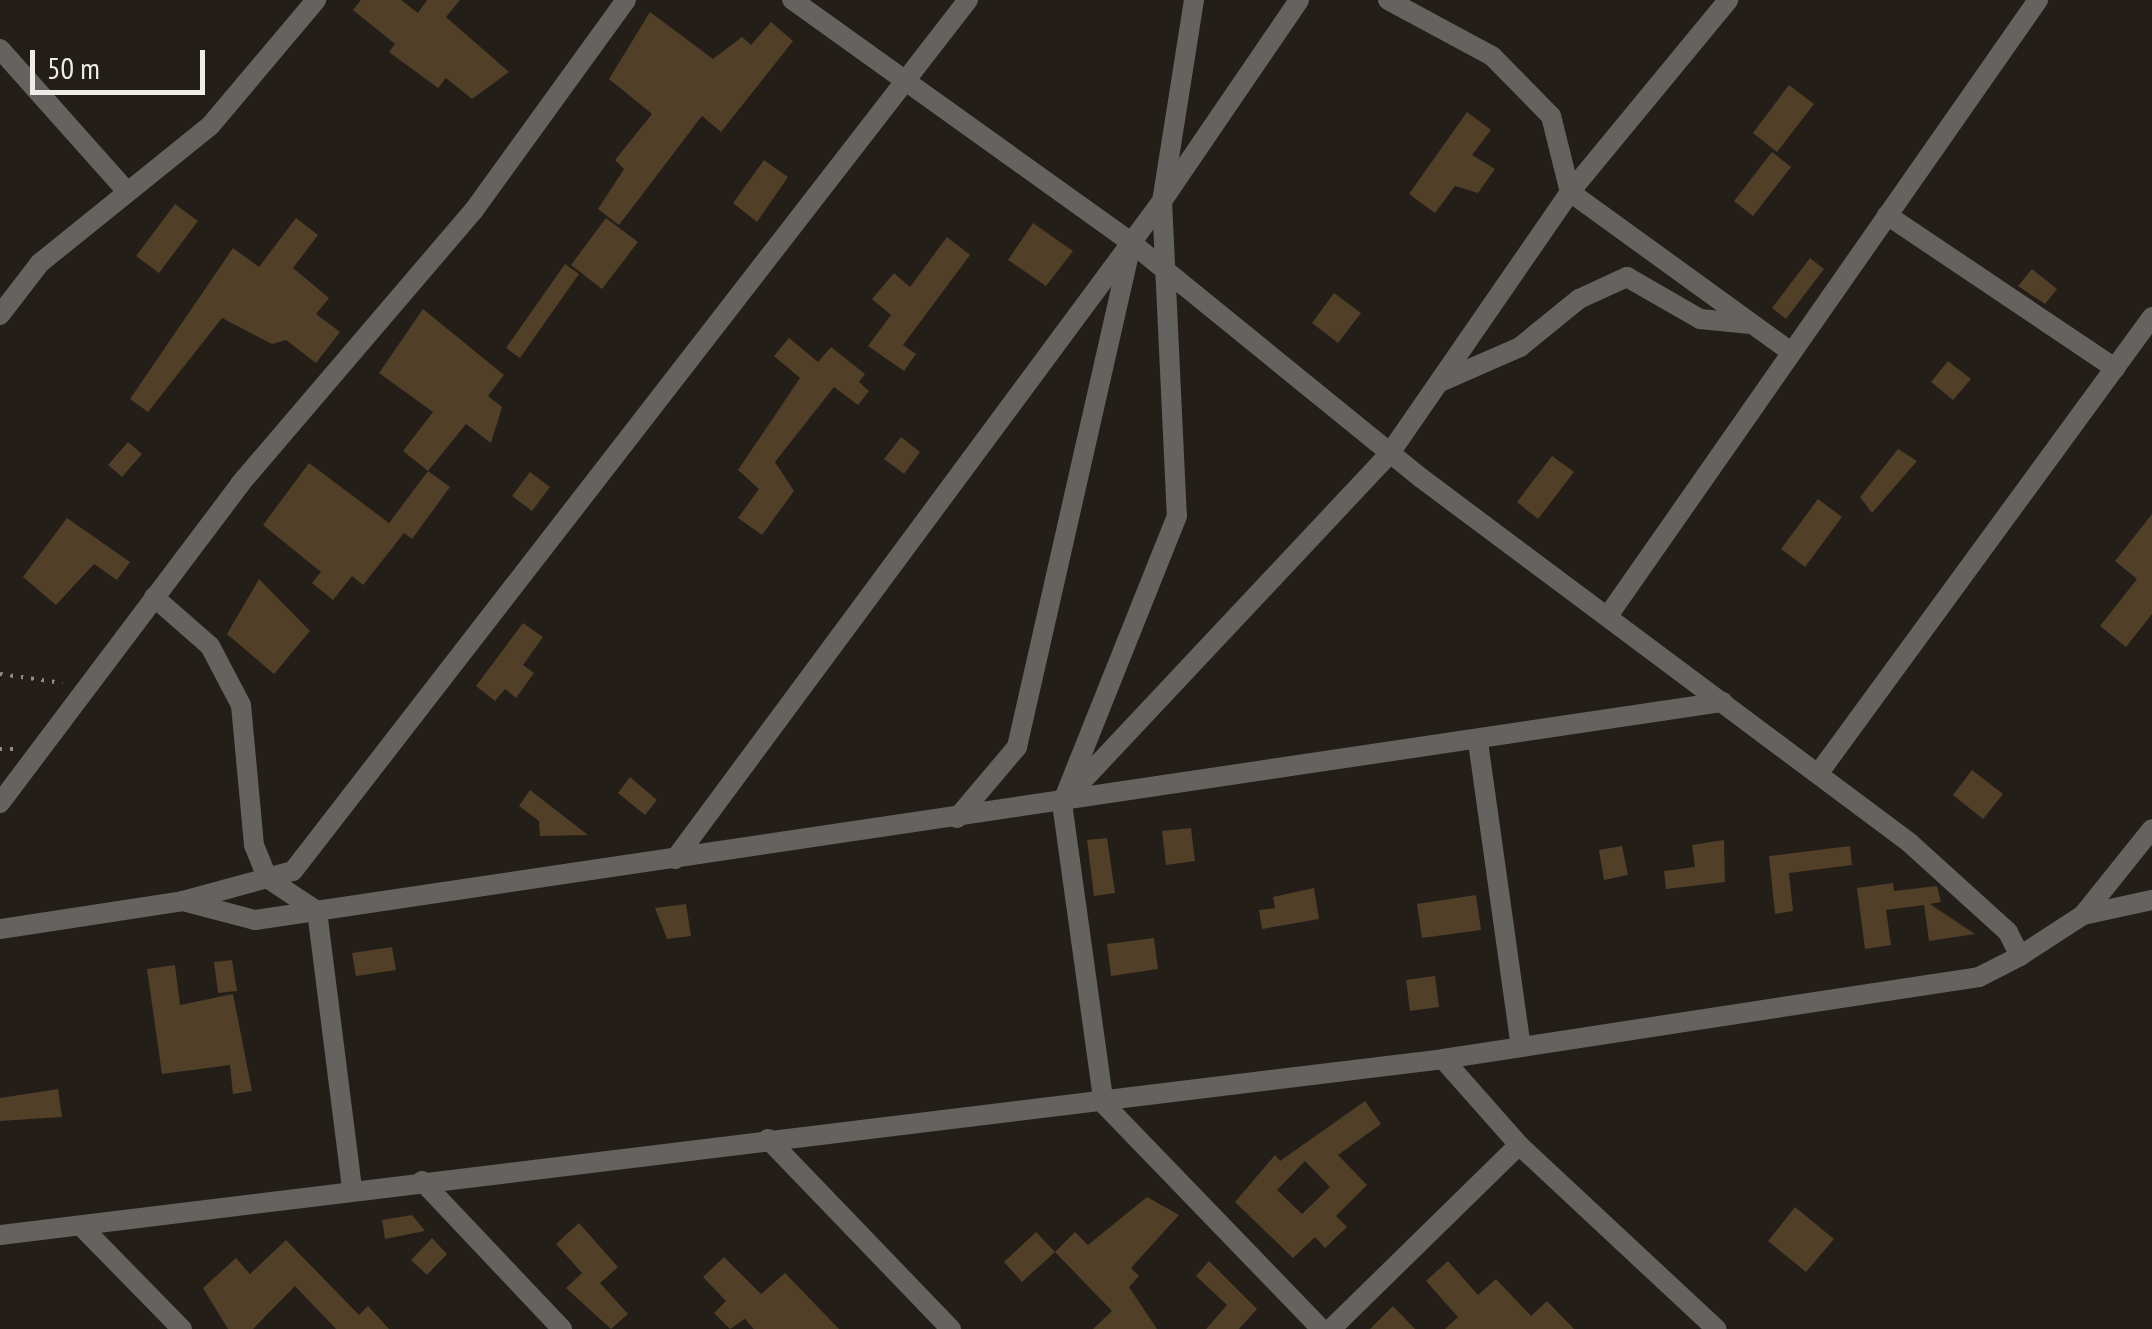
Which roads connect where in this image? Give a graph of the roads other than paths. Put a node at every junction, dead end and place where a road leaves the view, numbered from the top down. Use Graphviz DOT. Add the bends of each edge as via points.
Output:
graph roads {
  1 [pos="316,0"];
  2 [pos="626,0"];
  3 [pos="792,0"];
  4 [pos="968,0"];
  5 [pos="1194,0"];
  6 [pos="1299,0"];
  7 [pos="1388,0"];
  8 [pos="1728,0"];
  9 [pos="2038,0"];
  10 [pos="0,49"];
  11 [pos="908,80"];
  12 [pos="124,188"];
  13 [pos="1570,192"];
  14 [pos="1162,201"];
  15 [pos="1886,215"];
  16 [pos="1132,243"];
  17 [pos="1161,266"];
  18 [pos="0,316"];
  19 [pos="2152,316"];
  20 [pos="1751,324"];
  21 [pos="1791,352"];
  22 [pos="2114,368"];
  23 [pos="1438,383"];
  24 [pos="1390,453"];
  25 [pos="154,598"];
  26 [pos="1610,613"];
  27 [pos="1723,702"];
  28 [pos="1478,742"];
  29 [pos="1818,774"];
  30 [pos="0,802"];
  31 [pos="1062,803"];
  32 [pos="958,818"];
  33 [pos="2152,829"];
  34 [pos="675,859"];
  35 [pos="267,878"];
  36 [pos="2152,900"];
  37 [pos="183,901"];
  38 [pos="317,911"];
  39 [pos="2083,915"];
  40 [pos="0,929"];
  41 [pos="2020,956"];
  42 [pos="1521,1047"];
  43 [pos="1443,1058"];
  44 [pos="1104,1104"];
  45 [pos="768,1139"];
  46 [pos="1519,1145"];
  47 [pos="422,1181"];
  48 [pos="352,1190"];
  49 [pos="82,1226"];
  50 [pos="0,1236"];
  51 [pos="182,1329"];
  52 [pos="562,1329"];
  53 [pos="951,1329"];
  54 [pos="1321,1329"];
  55 [pos="1331,1329"];
  56 [pos="1716,1329"];
  1 -- 12 [label="street" via="210,126"];
  2 -- 25 [label="street" via="474,210"];
  3 -- 11 [label="street"];
  4 -- 11 [label="street"];
  5 -- 14 [label="street"];
  6 -- 14 [label="street"];
  7 -- 13 [label="street" via="1492,56 1551,116"];
  8 -- 13 [label="street"];
  9 -- 15 [label="street"];
  10 -- 12 [label="street"];
  11 -- 16 [label="street"];
  11 -- 35 [label="street" via="338,817 293,871"];
  12 -- 18 [label="street" via="40,263"];
  13 -- 20 [label="street"];
  13 -- 23 [label="street"];
  14 -- 16 [label="street"];
  14 -- 17 [label="street"];
  15 -- 21 [label="street"];
  15 -- 22 [label="street"];
  16 -- 17 [label="street"];
  16 -- 32 [label="street" via="1024,683 1017,747"];
  16 -- 34 [label="street"];
  17 -- 24 [label="street"];
  17 -- 31 [label="street" via="1178,516"];
  19 -- 22 [label="street"];
  20 -- 21 [label="street"];
  20 -- 23 [label="street" via="1700,318 1628,278 1580,299 1520,347"];
  21 -- 26 [label="street"];
  22 -- 29 [label="street"];
  23 -- 24 [label="street"];
  24 -- 26 [label="street"];
  24 -- 31 [label="street"];
  25 -- 30 [label="street"];
  25 -- 35 [label="street" via="210,646 241,705 254,845"];
  26 -- 27 [label="street"];
  27 -- 28 [label="street"];
  27 -- 29 [label="street"];
  28 -- 31 [label="street"];
  28 -- 42 [label="street"];
  29 -- 41 [label="street" via="1910,843 2008,932"];
  31 -- 32 [label="street"];
  31 -- 44 [label="street"];
  32 -- 34 [label="street"];
  33 -- 39 [label="street"];
  34 -- 38 [label="street"];
  35 -- 37 [label="street"];
  35 -- 38 [label="street"];
  36 -- 39 [label="street"];
  37 -- 38 [label="street" via="256,920"];
  37 -- 40 [label="street"];
  38 -- 48 [label="street"];
  39 -- 41 [label="street"];
  41 -- 42 [label="street" via="1978,977"];
  42 -- 43 [label="street"];
  43 -- 44 [label="street"];
  43 -- 46 [label="street"];
  44 -- 45 [label="street"];
  44 -- 54 [label="street"];
  45 -- 47 [label="street"];
  45 -- 53 [label="street"];
  46 -- 55 [label="street"];
  46 -- 56 [label="street"];
  47 -- 48 [label="street"];
  47 -- 52 [label="street"];
  48 -- 49 [label="street"];
  49 -- 50 [label="street"];
  49 -- 51 [label="street"];
}
